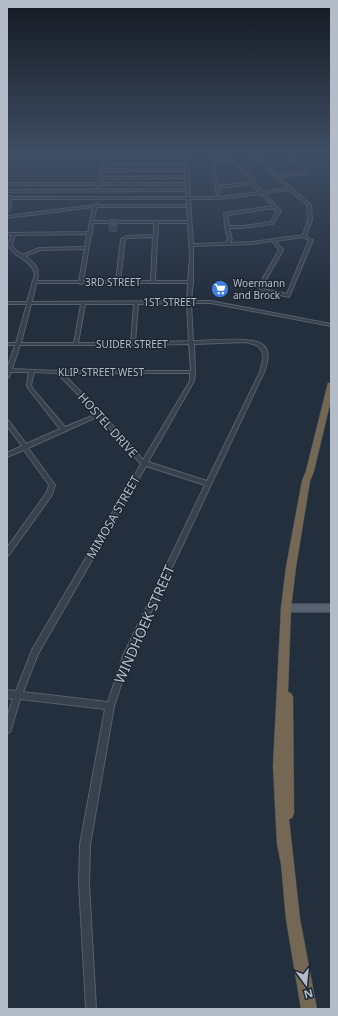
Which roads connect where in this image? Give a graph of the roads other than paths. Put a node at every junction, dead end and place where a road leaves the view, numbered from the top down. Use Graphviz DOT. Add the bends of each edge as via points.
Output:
graph roads {
  1 [pos="11,199"];
  2 [pos="97,199"];
  3 [pos="188,199"];
  4 [pos="268,199"];
  5 [pos="302,199"];
  6 [pos="96,206"];
  7 [pos="188,206"];
  8 [pos="276,207"];
  9 [pos="7,210"];
  10 [pos="7,217"];
  11 [pos="91,222"];
  12 [pos="156,222"];
  13 [pos="190,222"];
  14 [pos="227,227"];
  15 [pos="90,233"];
  16 [pos="7,234"];
  17 [pos="14,234"];
  18 [pos="156,236"];
  19 [pos="304,236"];
  20 [pos="273,241"];
  21 [pos="224,244"];
  22 [pos="192,245"];
  23 [pos="87,248"];
  24 [pos="23,256"];
  25 [pos="35,282"];
  26 [pos="81,282"];
  27 [pos="118,282"];
  28 [pos="153,282"];
  29 [pos="191,282"];
  30 [pos="189,301"];
  31 [pos="83,302"];
  32 [pos="136,302"];
  33 [pos="7,303"];
  34 [pos="29,303"];
  35 [pos="331,325"];
  36 [pos="247,341"];
  37 [pos="191,343"];
  38 [pos="7,344"];
  39 [pos="18,344"];
  40 [pos="76,344"];
  41 [pos="133,344"];
  42 [pos="9,370"];
  43 [pos="32,371"];
  44 [pos="58,372"];
  45 [pos="193,372"];
  46 [pos="7,377"];
  47 [pos="331,385"];
  48 [pos="100,414"];
  49 [pos="7,422"];
  50 [pos="63,429"];
  51 [pos="25,447"];
  52 [pos="7,455"];
  53 [pos="143,463"];
  54 [pos="208,484"];
  55 [pos="7,553"];
  56 [pos="290,608"];
  57 [pos="331,608"];
  58 [pos="7,694"];
  59 [pos="18,695"];
  60 [pos="110,706"];
  61 [pos="7,729"];
  62 [pos="91,1009"];
  63 [pos="309,1009"];
  1 -- 9 [label="street"];
  2 -- 6 [label="street"];
  3 -- 7 [label="street, MIMOSA STREET"];
  4 -- 8 [label="street"];
  5 -- 19 [label="street" via="309,205 310,220"];
  6 -- 7 [label="street"];
  6 -- 10 [label="street"];
  6 -- 11 [label="street"];
  7 -- 13 [label="street, MIMOSA STREET"];
  8 -- 14 [label="street" via="279,211 272,222"];
  8 -- 14 [label="street" via="225,214"];
  11 -- 12 [label="street"];
  11 -- 15 [label="street"];
  12 -- 13 [label="street"];
  12 -- 18 [label="street"];
  13 -- 22 [label="street, MIMOSA STREET"];
  14 -- 21 [label="street" via="229,242"];
  15 -- 17 [label="street"];
  15 -- 23 [label="street"];
  16 -- 17 [label="street"];
  17 -- 24 [label="street" via="11,248"];
  18 -- 27 [label="street" via="123,239"];
  18 -- 28 [label="street"];
  19 -- 20 [label="street"];
  19 -- 20 [label="street" via="311,240 288,296 262,290 260,287 280,250"];
  20 -- 21 [label="street"];
  21 -- 22 [label="street"];
  22 -- 29 [label="street, MIMOSA STREET"];
  23 -- 24 [label="street" via="39,249"];
  23 -- 26 [label="street"];
  24 -- 25 [label="street" via="36,268"];
  25 -- 26 [label="street, 3RD STREET"];
  25 -- 34 [label="street"];
  26 -- 27 [label="street, 3RD STREET"];
  27 -- 28 [label="street, 3RD STREET"];
  28 -- 29 [label="street, 3RD STREET"];
  29 -- 30 [label="street, MIMOSA STREET"];
  30 -- 32 [label="street, 1ST STREET"];
  30 -- 35 [label="street, 1ST STREET" via="219,303"];
  30 -- 37 [label="street, MIMOSA STREET"];
  31 -- 32 [label="street, 1ST STREET"];
  31 -- 34 [label="street, 1ST STREET"];
  31 -- 40 [label="street"];
  32 -- 41 [label="street"];
  33 -- 34 [label="street, 1ST STREET"];
  34 -- 39 [label="street"];
  36 -- 37 [label="street, SUIDER STREET"];
  36 -- 54 [label="street, WINDHOEK STREET" via="260,344 266,353 265,363"];
  37 -- 41 [label="street, SUIDER STREET"];
  37 -- 45 [label="street, MIMOSA STREET"];
  38 -- 39 [label="street, SUIDER STREET"];
  39 -- 40 [label="street, SUIDER STREET"];
  39 -- 42 [label="street"];
  40 -- 41 [label="street, SUIDER STREET"];
  42 -- 43 [label="street, KLIP STREET WEST"];
  42 -- 46 [label="street"];
  43 -- 44 [label="street, KLIP STREET WEST"];
  43 -- 50 [label="street" via="30,388"];
  44 -- 45 [label="street, KLIP STREET WEST"];
  44 -- 48 [label="street, HOSTEL DRIVE"];
  45 -- 53 [label="street, MIMOSA STREET" via="192,381 179,405"];
  47 -- 56 [label="highway" via="310,471"];
  48 -- 50 [label="street"];
  48 -- 53 [label="street, HOSTEL DRIVE"];
  49 -- 51 [label="street"];
  50 -- 51 [label="street"];
  51 -- 52 [label="street"];
  51 -- 55 [label="street" via="51,482 52,490"];
  53 -- 54 [label="street, HOSTEL DRIVE"];
  53 -- 59 [label="street, MIMOSA STREET" via="35,652"];
  54 -- 60 [label="street, WINDHOEK STREET" via="132,646"];
  56 -- 57 [label="main road"];
  56 -- 63 [label="highway" via="287,699 288,864 293,919"];
  58 -- 59 [label="street"];
  59 -- 60 [label="street"];
  59 -- 61 [label="street, MIMOSA STREET"];
  60 -- 62 [label="street, WINDHOEK STREET" via="85,845 84,883"];
}
